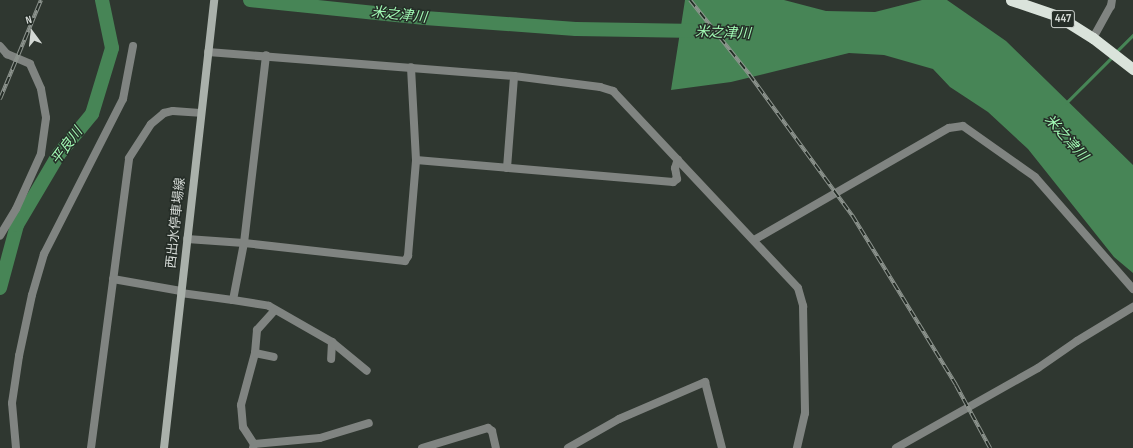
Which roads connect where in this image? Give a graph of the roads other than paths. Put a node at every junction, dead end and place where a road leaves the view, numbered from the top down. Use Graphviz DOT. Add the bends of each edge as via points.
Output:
graph roads {
  1 [pos="214,0"];
  2 [pos="1011,0"];
  3 [pos="1112,0"];
  4 [pos="1093,38"];
  5 [pos="0,46"];
  6 [pos="133,46"];
  7 [pos="208,48"];
  8 [pos="266,55"];
  9 [pos="411,67"];
  10 [pos="1133,69"];
  11 [pos="514,76"];
  12 [pos="200,113"];
  13 [pos="678,159"];
  14 [pos="416,160"];
  15 [pos="507,168"];
  16 [pos="0,236"];
  17 [pos="187,239"];
  18 [pos="754,240"];
  19 [pos="244,243"];
  20 [pos="113,279"];
  21 [pos="1133,289"];
  22 [pos="181,292"];
  23 [pos="233,300"];
  24 [pos="1133,307"];
  25 [pos="274,311"];
  26 [pos="332,342"];
  27 [pos="255,353"];
  28 [pos="274,357"];
  29 [pos="331,359"];
  30 [pos="367,371"];
  31 [pos="369,423"];
  32 [pos="254,446"];
  33 [pos="16,448"];
  34 [pos="91,448"];
  35 [pos="164,448"];
  36 [pos="422,448"];
  37 [pos="496,448"];
  38 [pos="568,448"];
  39 [pos="722,448"];
  40 [pos="797,448"];
  41 [pos="896,448"];
  1 -- 7 [label="main road, 西出水停車場線"];
  2 -- 4 [label="highway, 447" via="1058,16"];
  3 -- 4 [label="street"];
  4 -- 10 [label="highway, 447"];
  5 -- 16 [label="street" via="7,54 30,64 42,89 46,118 41,154 16,209"];
  6 -- 33 [label="street" via="123,99 44,254 32,295 12,403"];
  7 -- 8 [label="street"];
  7 -- 12 [label="main road, 西出水停車場線"];
  8 -- 9 [label="street"];
  8 -- 19 [label="street"];
  9 -- 11 [label="street"];
  9 -- 14 [label="street"];
  11 -- 13 [label="street" via="600,87 612,91"];
  11 -- 15 [label="street"];
  12 -- 17 [label="main road, 西出水停車場線"];
  12 -- 20 [label="street" via="164,113 151,124 129,158"];
  13 -- 15 [label="street" via="675,168 678,179 673,182"];
  13 -- 18 [label="street"];
  14 -- 15 [label="street"];
  14 -- 19 [label="street" via="408,256 405,262"];
  17 -- 19 [label="street"];
  17 -- 22 [label="main road, 西出水停車場線"];
  18 -- 21 [label="street" via="949,128 963,126 1035,177"];
  18 -- 40 [label="street" via="792,280 802,296 805,413"];
  19 -- 23 [label="street"];
  20 -- 22 [label="street"];
  20 -- 34 [label="street"];
  22 -- 23 [label="street"];
  22 -- 35 [label="main road, 西出水停車場線"];
  23 -- 25 [label="street" via="269,306"];
  24 -- 41 [label="street" via="1038,368"];
  25 -- 26 [label="street"];
  25 -- 27 [label="street" via="257,330"];
  26 -- 29 [label="street"];
  26 -- 30 [label="street"];
  27 -- 28 [label="street"];
  27 -- 32 [label="street" via="241,405 243,428"];
  31 -- 32 [label="street" via="320,438"];
  36 -- 37 [label="street" via="488,428 492,431"];
  38 -- 39 [label="street" via="636,411 705,382"];
}
